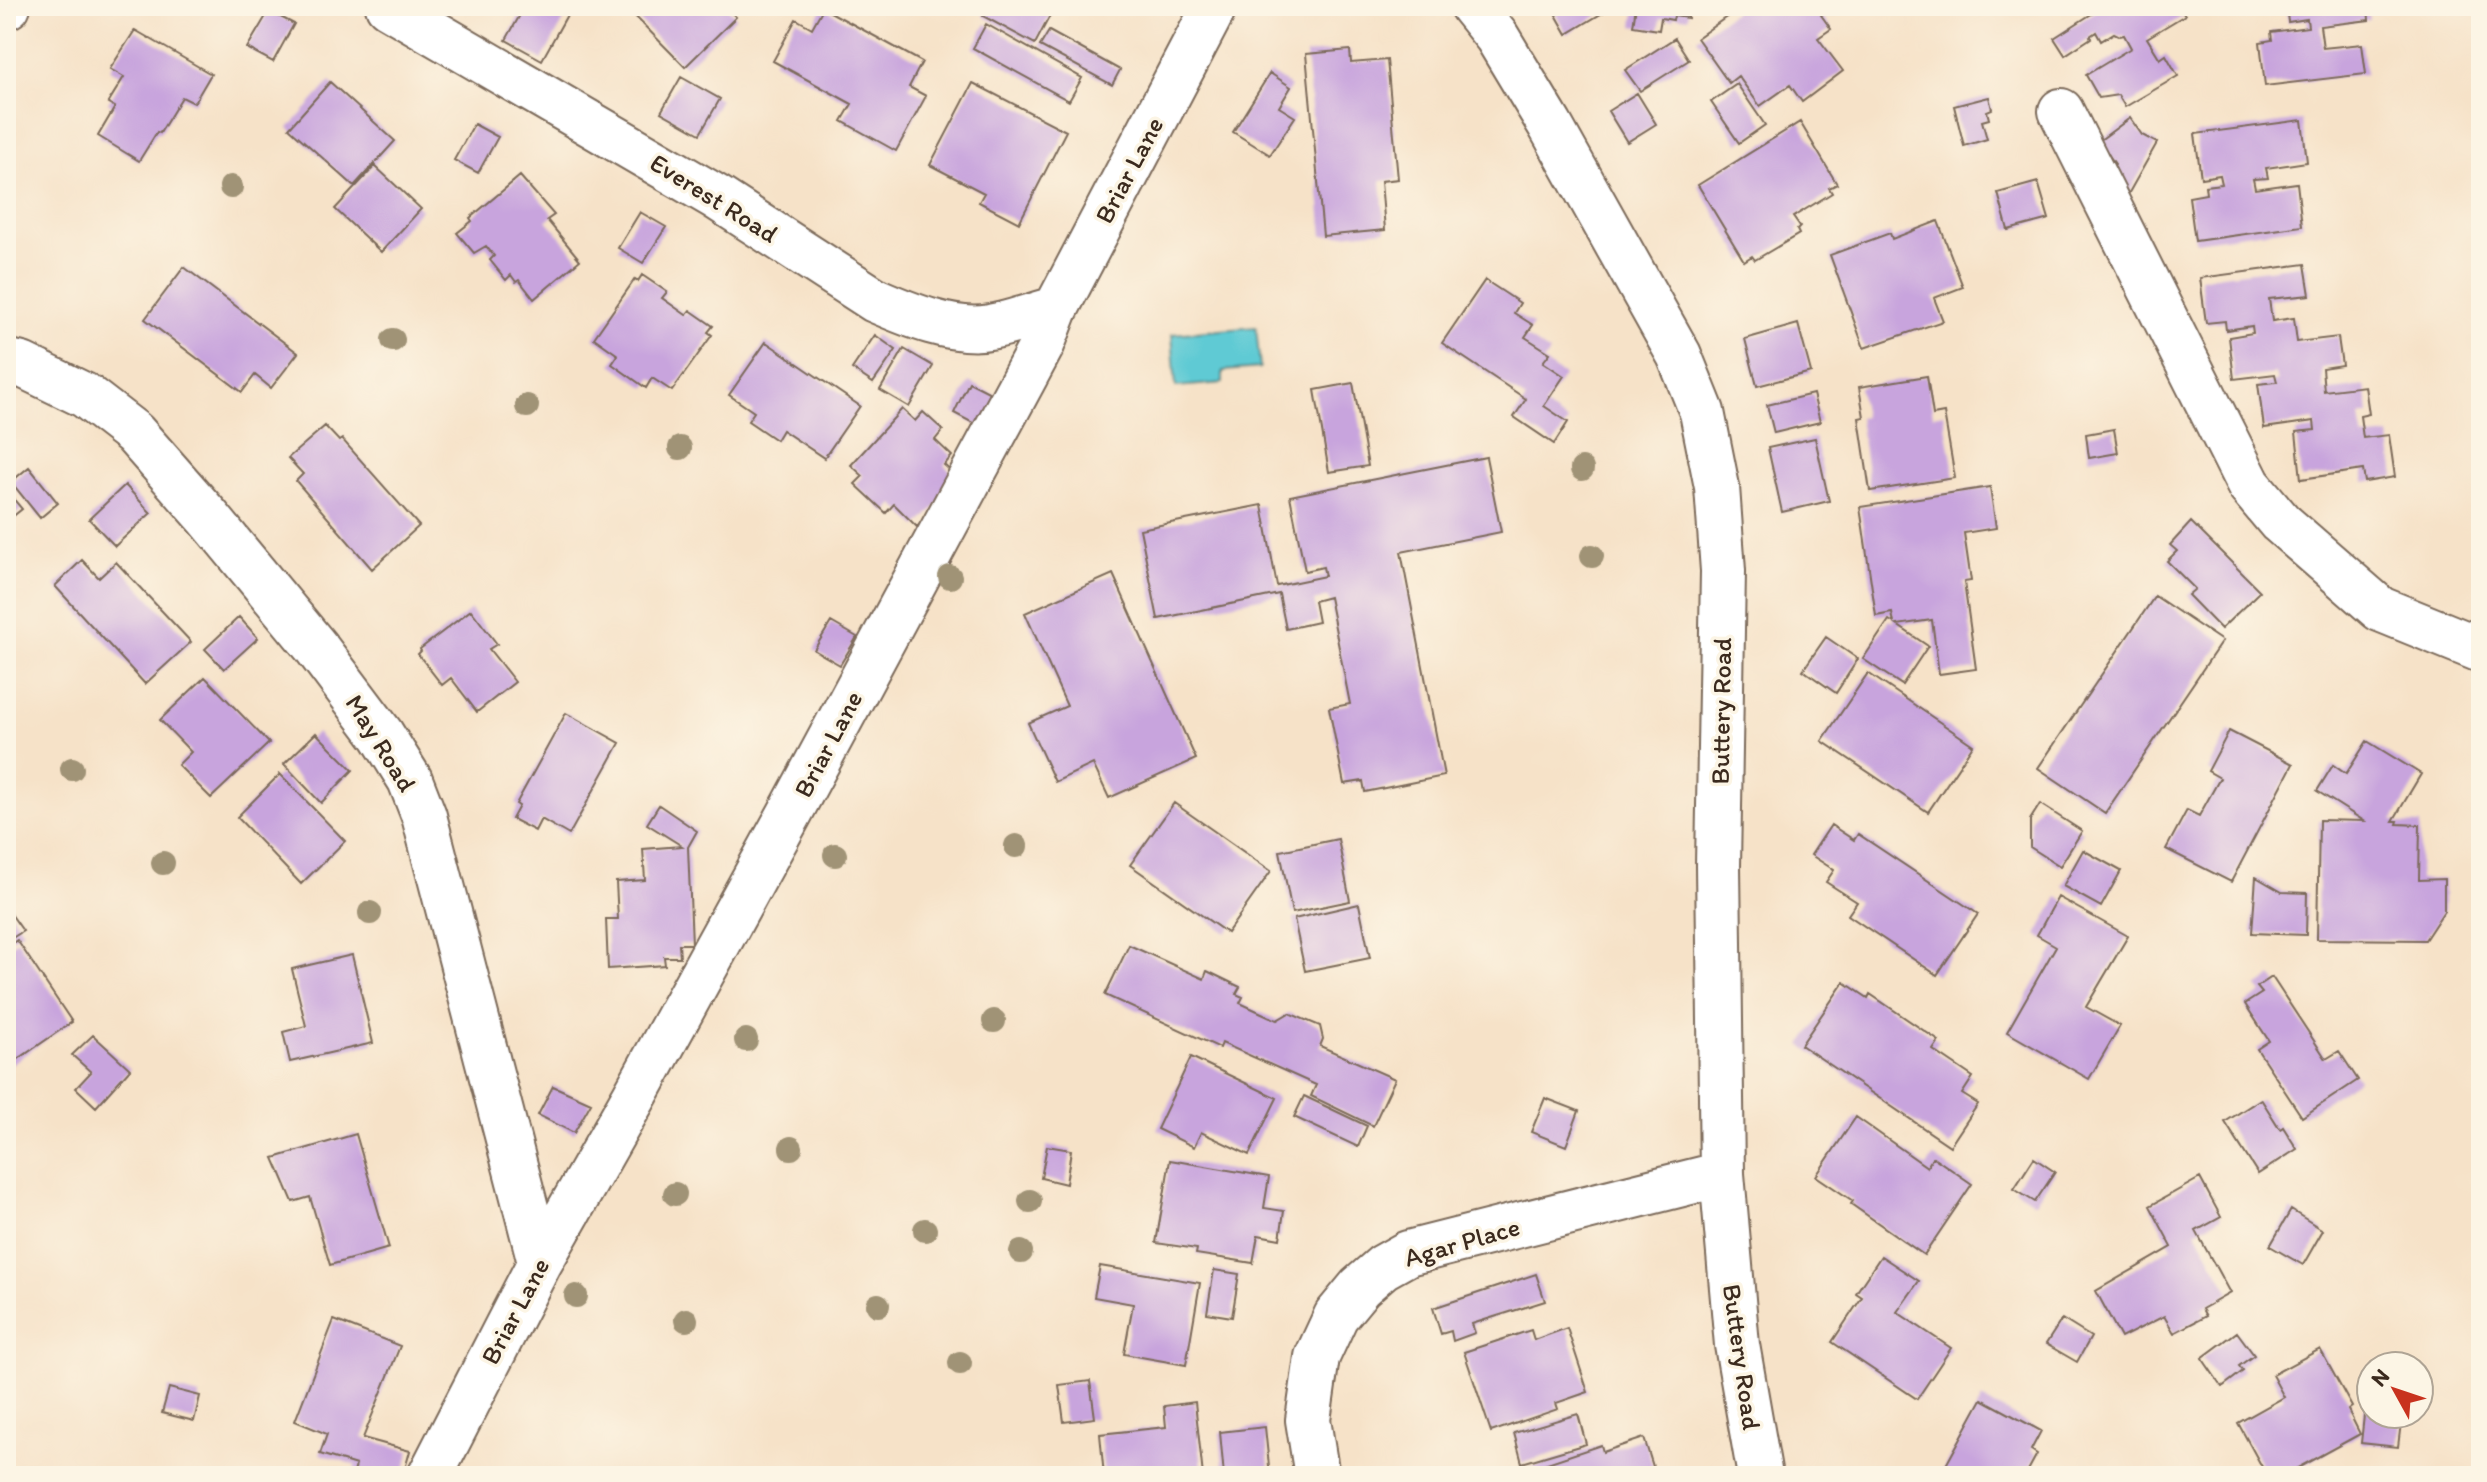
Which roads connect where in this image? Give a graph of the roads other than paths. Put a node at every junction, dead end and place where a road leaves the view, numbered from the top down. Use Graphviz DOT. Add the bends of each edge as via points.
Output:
graph roads {
  1 [pos="388,6"];
  2 [pos="1215,6"];
  3 [pos="1472,6"];
  4 [pos="2061,111"];
  5 [pos="1056,309"];
  6 [pos="6,361"];
  7 [pos="2481,650"];
  8 [pos="1722,1174"];
  9 [pos="540,1262"];
  10 [pos="430,1476"];
  11 [pos="1317,1476"];
  12 [pos="1760,1476"];
  1 -- 5 [label="street, Everest Road" via="716,197 875,300 949,326 987,328"];
  2 -- 5 [label="street, Briar Lane"];
  3 -- 8 [label="street, Buttery Road" via="1550,125 1679,355 1702,412 1717,487 1723,571 1718,866"];
  4 -- 7 [label="street" via="2249,485 2280,522 2380,609"];
  5 -- 9 [label="street, Briar Lane" via="1042,345 819,759"];
  6 -- 9 [label="street, May Road" via="86,396 134,433 315,646 410,780 424,816"];
  8 -- 11 [label="street, Agar Place" via="1408,1253 1383,1267 1336,1316 1317,1357 1308,1420"];
  8 -- 12 [label="street, Buttery Road" via="1737,1345"];
  9 -- 10 [label="street, Briar Lane"];
}
